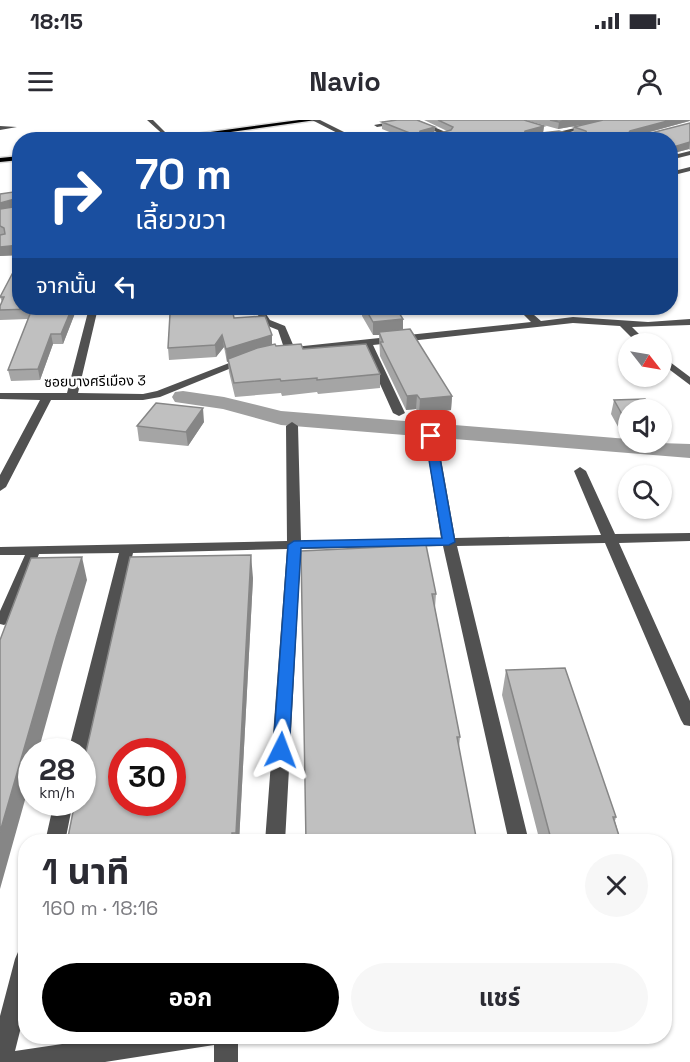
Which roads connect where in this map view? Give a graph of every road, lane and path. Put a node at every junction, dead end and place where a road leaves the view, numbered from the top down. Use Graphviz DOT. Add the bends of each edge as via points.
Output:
graph roads {
  1 [pos="150,120"];
  2 [pos="314,120"];
  3 [pos="413,120"];
  4 [pos="616,120"];
  5 [pos="377,125"];
  6 [pos="14,127"];
  7 [pos="0,128"];
  8 [pos="548,130"];
  9 [pos="161,132"];
  10 [pos="229,132"];
  11 [pos="340,132"];
  12 [pos="442,132"];
  13 [pos="555,132"];
  14 [pos="563,132"];
  15 [pos="91,315"];
  16 [pos="262,315"];
  17 [pos="529,315"];
  18 [pos="690,322"];
  19 [pos="622,323"];
  20 [pos="539,324"];
  21 [pos="632,333"];
  22 [pos="367,343"];
  23 [pos="291,349"];
  24 [pos="272,353"];
  25 [pos="254,357"];
  26 [pos="672,367"];
  27 [pos="690,382"];
  28 [pos="0,396"];
  29 [pos="47,396"];
  30 [pos="72,396"];
  31 [pos="399,412"];
  32 [pos="292,426"];
  33 [pos="431,436"];
  34 [pos="580,471"];
  35 [pos="0,487"];
  36 [pos="690,537"];
  37 [pos="609,538"];
  38 [pos="449,542"];
  39 [pos="294,545"];
  40 [pos="127,548"];
  41 [pos="34,550"];
  42 [pos="0,551"];
  43 [pos="4,620"];
  44 [pos="690,720"];
  45 [pos="80,738"];
  46 [pos="60,816"];
  47 [pos="56,834"];
  48 [pos="276,834"];
  49 [pos="517,834"];
  50 [pos="18,991"];
  51 [pos="155,1044"];
  52 [pos="226,1044"];
  53 [pos="57,1059"];
  54 [pos="0,1062"];
  55 [pos="17,1062"];
  56 [pos="226,1062"];
  1 -- 9 [label="street"];
  2 -- 10 [label="main road"];
  2 -- 11 [label="street"];
  3 -- 5 [label="street"];
  3 -- 12 [label="street"];
  4 -- 14 [label="street"];
  6 -- 7 [label="street"];
  8 -- 13 [label="street"];
  15 -- 30 [label="street"];
  16 -- 23 [label="street" via="266,322 282,328"];
  17 -- 20 [label="street"];
  18 -- 19 [label="street"];
  19 -- 20 [label="street" via="573,320"];
  19 -- 21 [label="street"];
  20 -- 22 [label="street"];
  22 -- 23 [label="street"];
  22 -- 31 [label="street"];
  23 -- 24 [label="street"];
  25 -- 30 [label="street, ซอยบางศรีเมือง 3" via="160,394"];
  26 -- 27 [label="street"];
  28 -- 29 [label="street, ซอยบางศรีเมือง 3"];
  29 -- 30 [label="street, ซอยบางศรีเมือง 3"];
  29 -- 35 [label="street"];
  32 -- 39 [label="street"];
  33 -- 38 [label="street"];
  34 -- 37 [label="street"];
  36 -- 37 [label="street"];
  37 -- 38 [label="street"];
  37 -- 44 [label="street"];
  38 -- 39 [label="street"];
  38 -- 49 [label="street"];
  39 -- 40 [label="street"];
  39 -- 48 [label="street"];
  40 -- 41 [label="street"];
  40 -- 45 [label="street"];
  41 -- 42 [label="street"];
  41 -- 43 [label="street"];
  46 -- 47 [label="street"];
  50 -- 54 [label="street"];
  51 -- 53 [label="street"];
  52 -- 56 [label="street"];
  53 -- 55 [label="street"];
}
